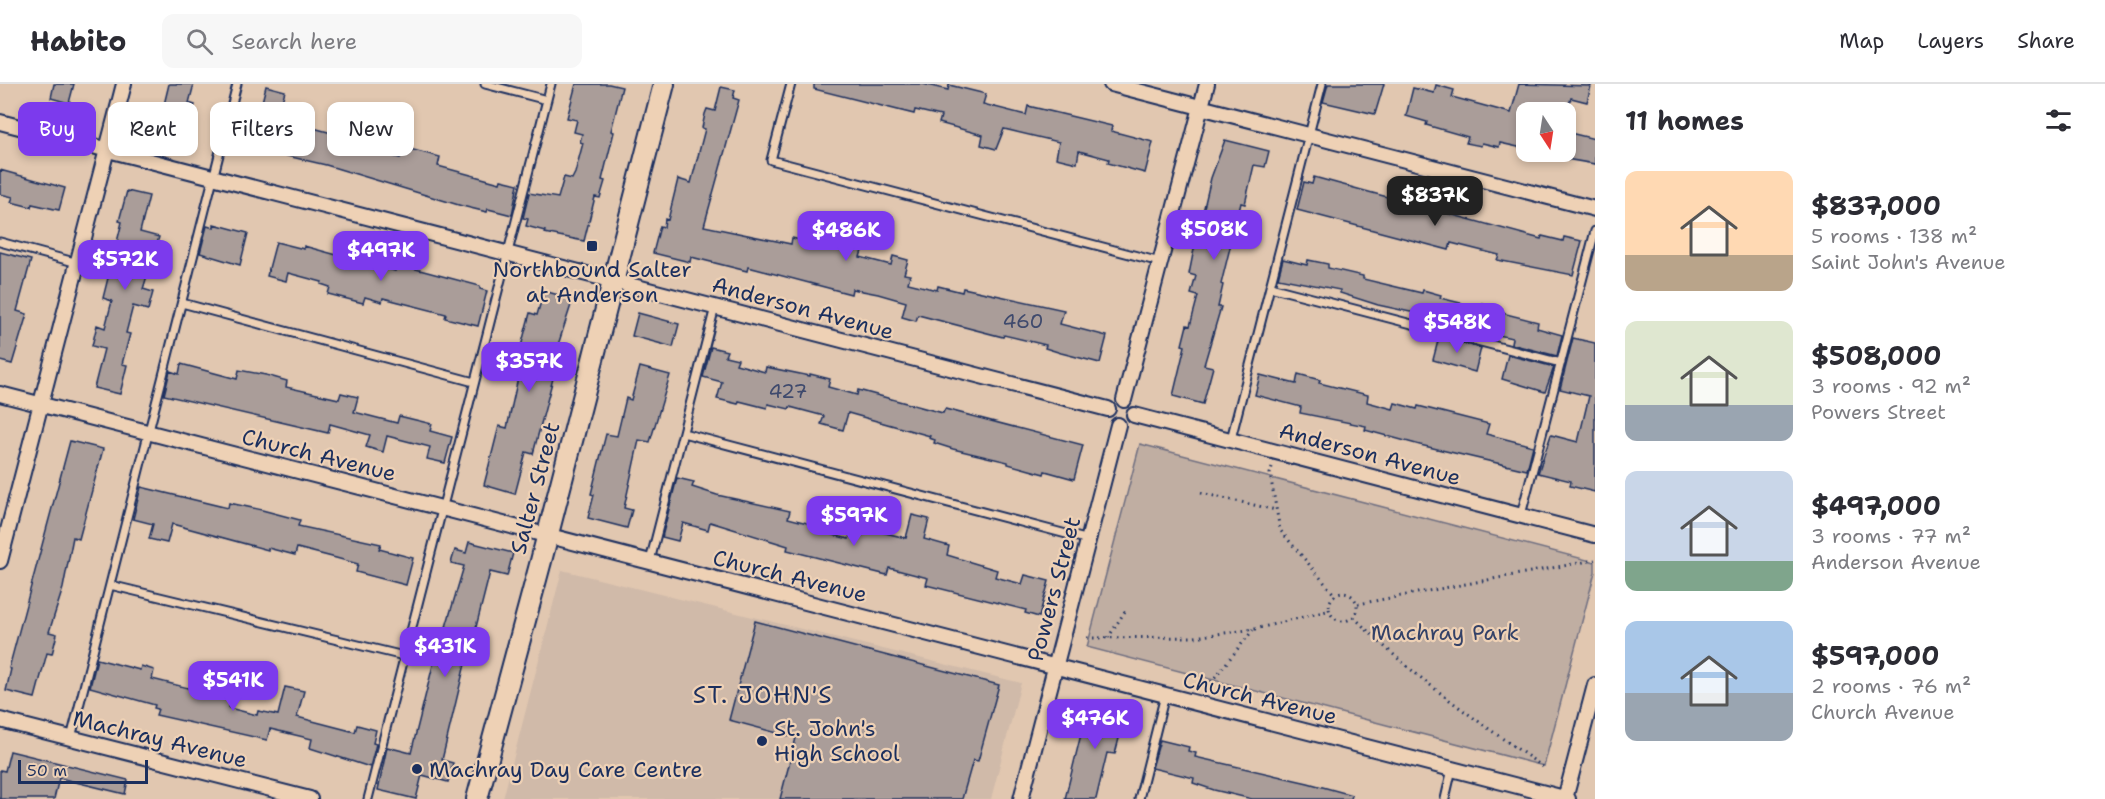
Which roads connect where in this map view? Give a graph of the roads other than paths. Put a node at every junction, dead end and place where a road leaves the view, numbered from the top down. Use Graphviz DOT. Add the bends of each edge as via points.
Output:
graph roads {
  1 [pos="124,84"];
  2 [pos="237,84"];
  3 [pos="485,84"];
  4 [pos="551,84"];
  5 [pos="664,84"];
  6 [pos="791,84"];
  7 [pos="1111,84"];
  8 [pos="1207,84"];
  9 [pos="1322,84"];
  10 [pos="547,100"];
  11 [pos="120,102"];
  12 [pos="1201,108"];
  13 [pos="0,122"];
  14 [pos="1309,135"];
  15 [pos="108,150"];
  16 [pos="131,156"];
  17 [pos="213,177"];
  18 [pos="1595,209"];
  19 [pos="1595,231"];
  20 [pos="0,242"];
  21 [pos="507,253"];
  22 [pos="1161,262"];
  23 [pos="78,263"];
  24 [pos="614,281"];
  25 [pos="1270,287"];
  26 [pos="182,303"];
  27 [pos="715,307"];
  28 [pos="1561,363"];
  29 [pos="474,381"];
  30 [pos="0,394"];
  31 [pos="1124,400"];
  32 [pos="40,405"];
  33 [pos="1108,409"];
  34 [pos="1134,416"];
  35 [pos="1118,425"];
  36 [pos="149,433"];
  37 [pos="683,433"];
  38 [pos="1231,439"];
  39 [pos="442,508"];
  40 [pos="1521,515"];
  41 [pos="548,535"];
  42 [pos="1595,535"];
  43 [pos="1089,540"];
  44 [pos="0,561"];
  45 [pos="650,561"];
  46 [pos="110,585"];
  47 [pos="404,656"];
  48 [pos="1056,666"];
  49 [pos="1595,685"];
  50 [pos="1165,695"];
  51 [pos="0,720"];
  52 [pos="71,738"];
  53 [pos="1452,769"];
  54 [pos="310,799"];
  55 [pos="368,799"];
  56 [pos="477,799"];
  57 [pos="1021,799"];
  58 [pos="1139,799"];
  59 [pos="1446,799"];
  60 [pos="1566,799"];
  1 -- 11 [label="street"];
  2 -- 17 [label="lane"];
  3 -- 10 [label="lane"];
  4 -- 10 [label="lane"];
  5 -- 24 [label="main road, Salter Street"];
  6 -- 22 [label="lane" via="771,160"];
  7 -- 12 [label="street"];
  8 -- 12 [label="street"];
  9 -- 14 [label="lane"];
  10 -- 21 [label="lane"];
  12 -- 14 [label="street"];
  12 -- 22 [label="street"];
  13 -- 15 [label="street, Anderson Avenue"];
  14 -- 18 [label="street"];
  14 -- 25 [label="lane"];
  15 -- 23 [label="street"];
  16 -- 17 [label="street, Anderson Avenue"];
  17 -- 21 [label="street, Anderson Avenue"];
  17 -- 26 [label="lane"];
  19 -- 28 [label="lane"];
  20 -- 23 [label="lane"];
  21 -- 24 [label="street, Anderson Avenue"];
  21 -- 29 [label="lane"];
  22 -- 31 [label="street"];
  23 -- 32 [label="street"];
  24 -- 27 [label="street, Anderson Avenue"];
  24 -- 41 [label="main road, Salter Street"];
  25 -- 28 [label="lane"];
  25 -- 38 [label="lane"];
  26 -- 29 [label="lane"];
  26 -- 36 [label="lane"];
  27 -- 33 [label="street, Anderson Avenue"];
  27 -- 37 [label="lane"];
  28 -- 40 [label="lane"];
  29 -- 39 [label="lane"];
  30 -- 32 [label="street, Church Avenue"];
  31 -- 33 [label="street" via="1113,402"];
  31 -- 34 [label="street" via="1131,404"];
  32 -- 36 [label="street, Church Avenue"];
  32 -- 44 [label="street"];
  33 -- 35 [label="street" via="1111,421"];
  34 -- 35 [label="street" via="1130,422"];
  34 -- 38 [label="street, Anderson Avenue"];
  35 -- 43 [label="street, Powers Street"];
  36 -- 39 [label="street, Church Avenue"];
  36 -- 46 [label="lane"];
  37 -- 43 [label="lane"];
  37 -- 45 [label="lane"];
  38 -- 40 [label="street, Anderson Avenue"];
  39 -- 41 [label="street, Church Avenue"];
  39 -- 47 [label="lane"];
  40 -- 42 [label="street, Anderson Avenue"];
  41 -- 45 [label="street, Church Avenue"];
  41 -- 56 [label="main road, Salter Street"];
  43 -- 48 [label="street, Powers Street"];
  45 -- 48 [label="street, Church Avenue"];
  46 -- 47 [label="lane"];
  46 -- 52 [label="lane"];
  47 -- 55 [label="lane"];
  48 -- 50 [label="street, Church Avenue"];
  48 -- 57 [label="street, Powers Street"];
  49 -- 60 [label="street"];
  50 -- 53 [label="street, Church Avenue"];
  50 -- 58 [label="lane"];
  51 -- 52 [label="street, Machray Avenue"];
  52 -- 54 [label="street, Machray Avenue"];
  53 -- 59 [label="lane"];
  53 -- 60 [label="street, Church Avenue"];
}
